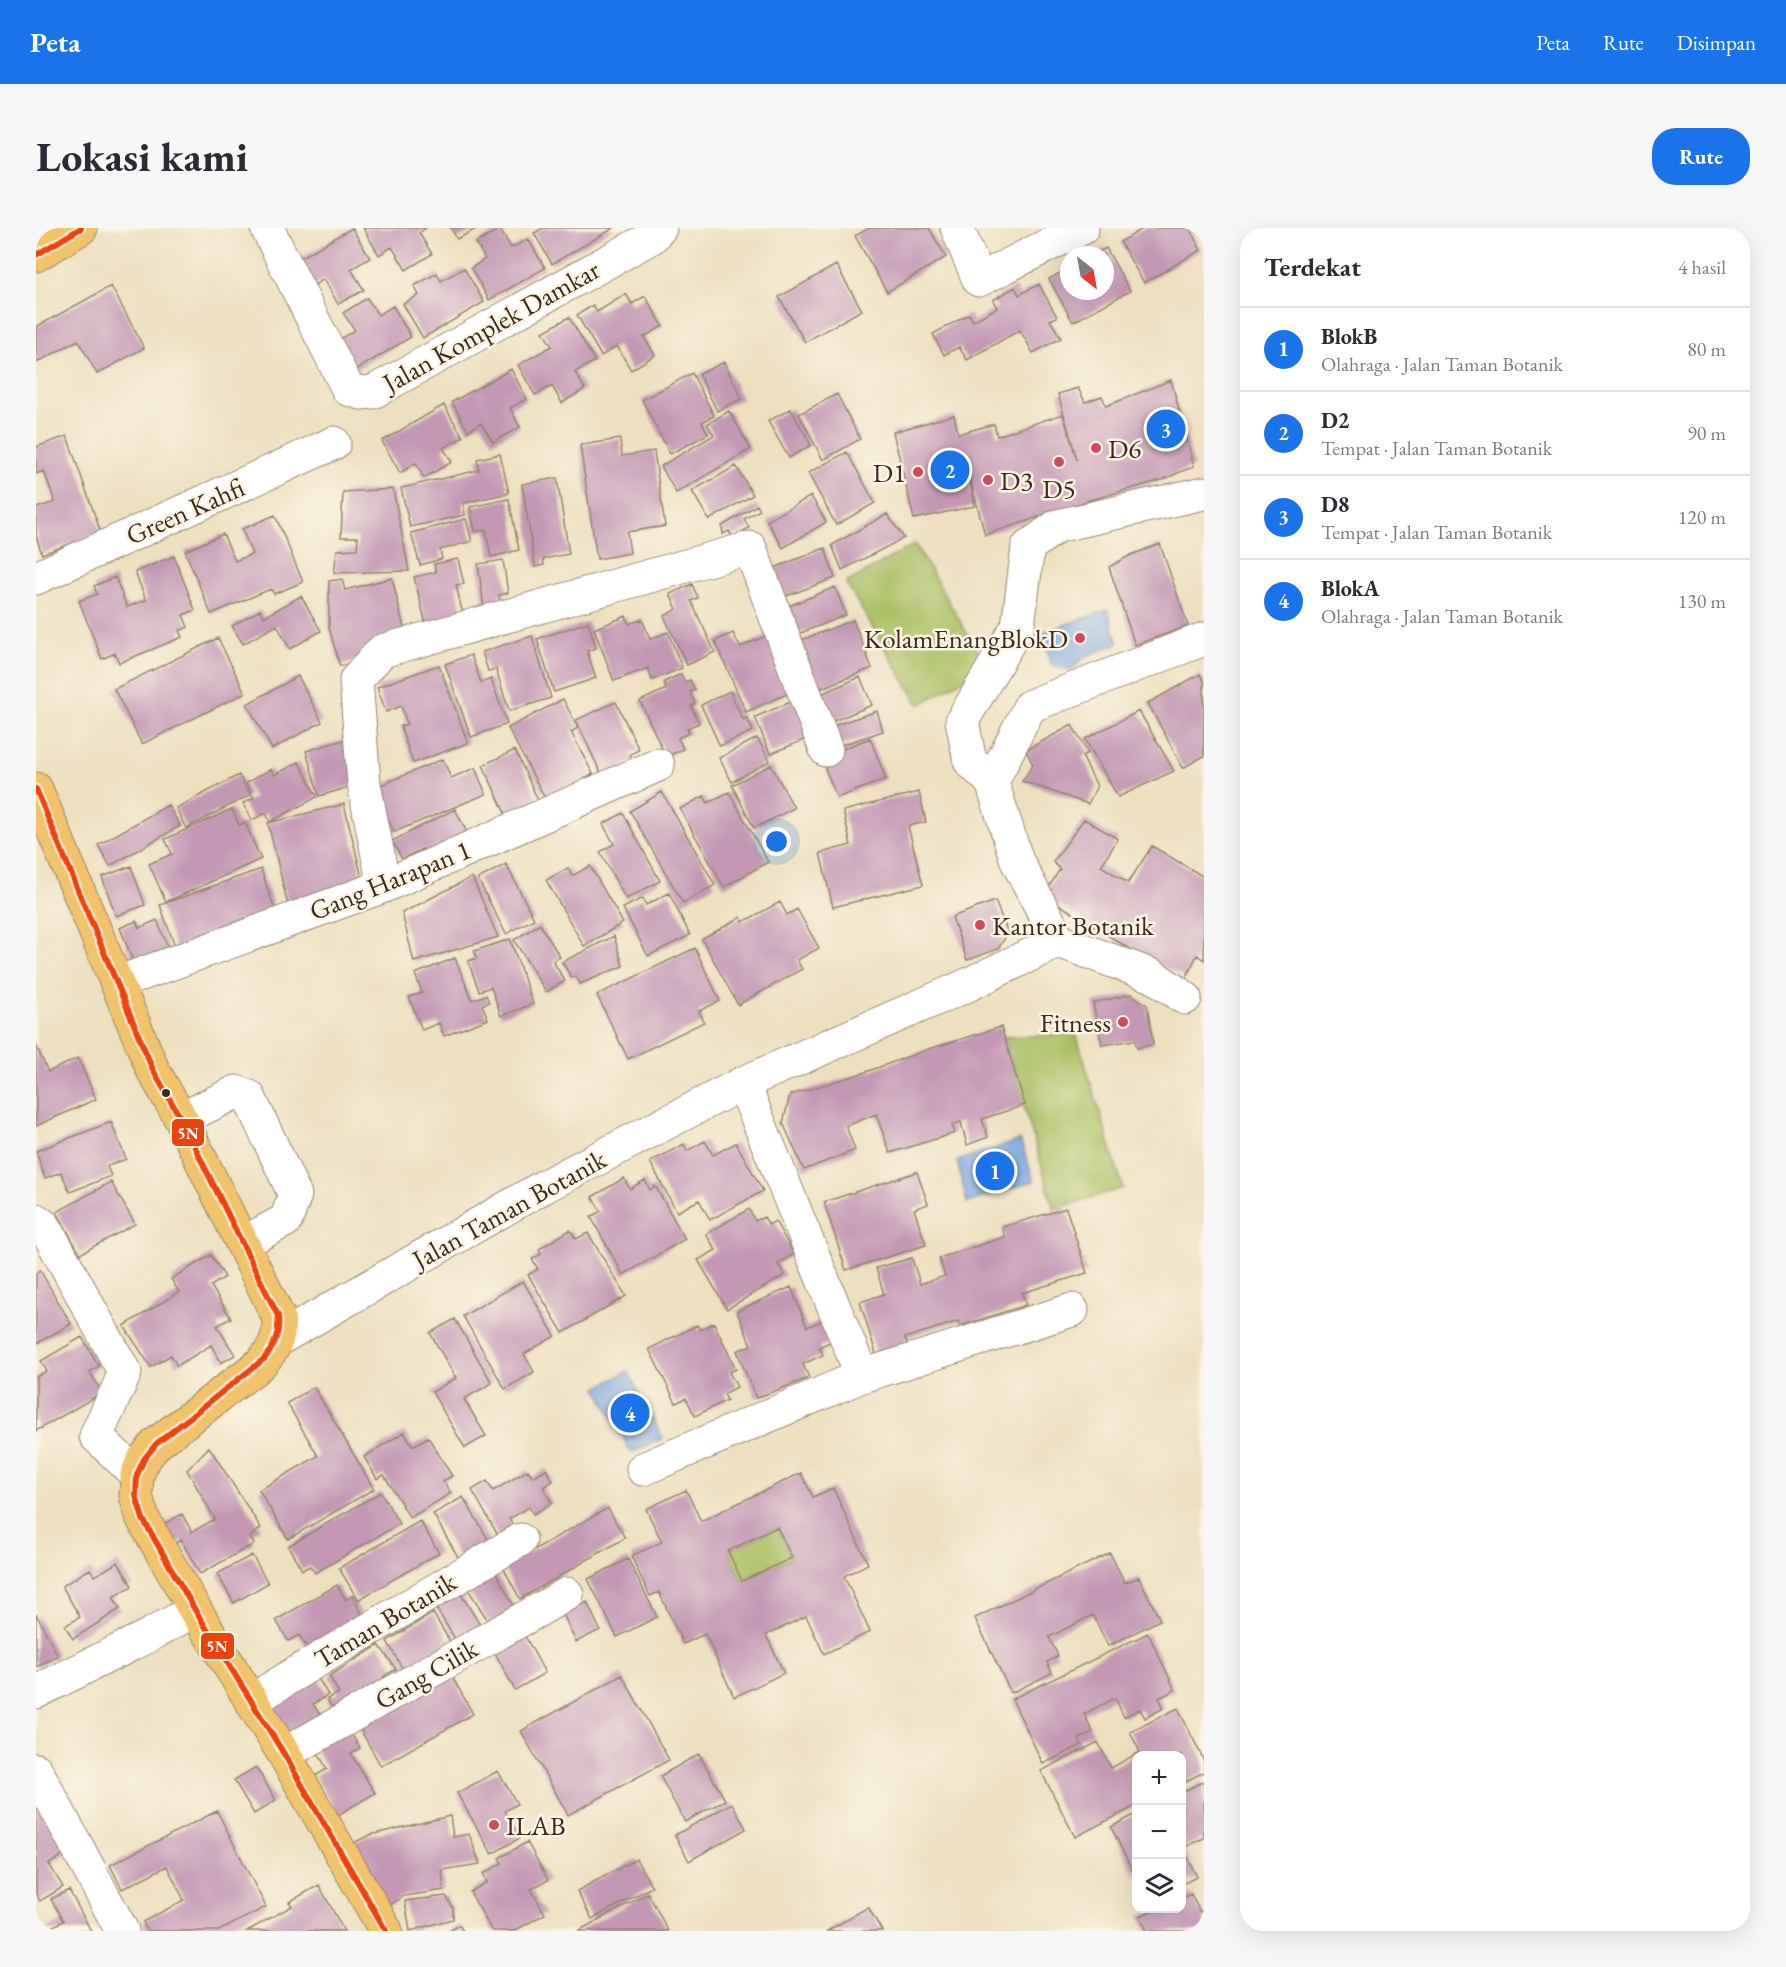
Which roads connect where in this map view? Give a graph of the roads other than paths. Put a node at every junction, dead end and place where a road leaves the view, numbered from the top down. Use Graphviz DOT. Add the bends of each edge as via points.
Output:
graph roads {
  1 [pos="81,228"];
  2 [pos="267,228"];
  3 [pos="660,228"];
  4 [pos="957,228"];
  5 [pos="1082,228"];
  6 [pos="36,255"];
  7 [pos="334,443"];
  8 [pos="1204,493"];
  9 [pos="36,578"];
  10 [pos="1204,639"];
  11 [pos="826,750"];
  12 [pos="658,765"];
  13 [pos="992,782"];
  14 [pos="36,789"];
  15 [pos="384,886"];
  16 [pos="1059,941"];
  17 [pos="117,983"];
  18 [pos="1185,998"];
  19 [pos="743,1083"];
  20 [pos="180,1119"];
  21 [pos="36,1220"];
  22 [pos="243,1243"];
  23 [pos="1072,1310"];
  24 [pos="277,1340"];
  25 [pos="862,1376"];
  26 [pos="643,1469"];
  27 [pos="137,1475"];
  28 [pos="520,1540"];
  29 [pos="567,1594"];
  30 [pos="195,1610"];
  31 [pos="36,1692"];
  32 [pos="252,1701"];
  33 [pos="284,1754"];
  34 [pos="36,1770"];
  35 [pos="122,1931"];
  36 [pos="386,1931"];
  1 -- 6 [label="main road"];
  2 -- 3 [label="street, Jalan Komplek Damkar" via="348,389 361,393 373,392 652,237"];
  4 -- 5 [label="street" via="979,280"];
  7 -- 9 [label="street, Green Kahfi"];
  8 -- 13 [label="street" via="1058,526 1028,547 1018,626 962,721 970,761"];
  10 -- 13 [label="street" via="1030,706"];
  11 -- 15 [label="street" via="750,548 382,651 356,680 364,784"];
  12 -- 15 [label="street, Gang Harapan 1"];
  13 -- 16 [label="street" via="1017,861"];
  14 -- 17 [label="main road"];
  15 -- 17 [label="street, Gang Harapan 1"];
  16 -- 18 [label="street" via="1153,976"];
  16 -- 19 [label="street, Jalan Taman Botanik"];
  17 -- 20 [label="main road" via="153,1070"];
  19 -- 24 [label="street, Jalan Taman Botanik" via="543,1187"];
  19 -- 25 [label="street"];
  20 -- 22 [label="main road"];
  20 -- 22 [label="street" via="236,1092 249,1097 295,1195 286,1220"];
  21 -- 27 [label="street" via="45,1227 125,1373 96,1436"];
  22 -- 24 [label="main road" via="278,1316"];
  23 -- 25 [label="street"];
  24 -- 27 [label="main road" via="259,1365 156,1444"];
  25 -- 26 [label="street"];
  27 -- 30 [label="main road" via="136,1497 143,1520"];
  28 -- 32 [label="street, Taman Botanik"];
  29 -- 33 [label="street, Gang Cilik"];
  30 -- 31 [label="street"];
  30 -- 32 [label="main road"];
  32 -- 33 [label="main road"];
  33 -- 36 [label="main road"];
  34 -- 35 [label="street"];
}
